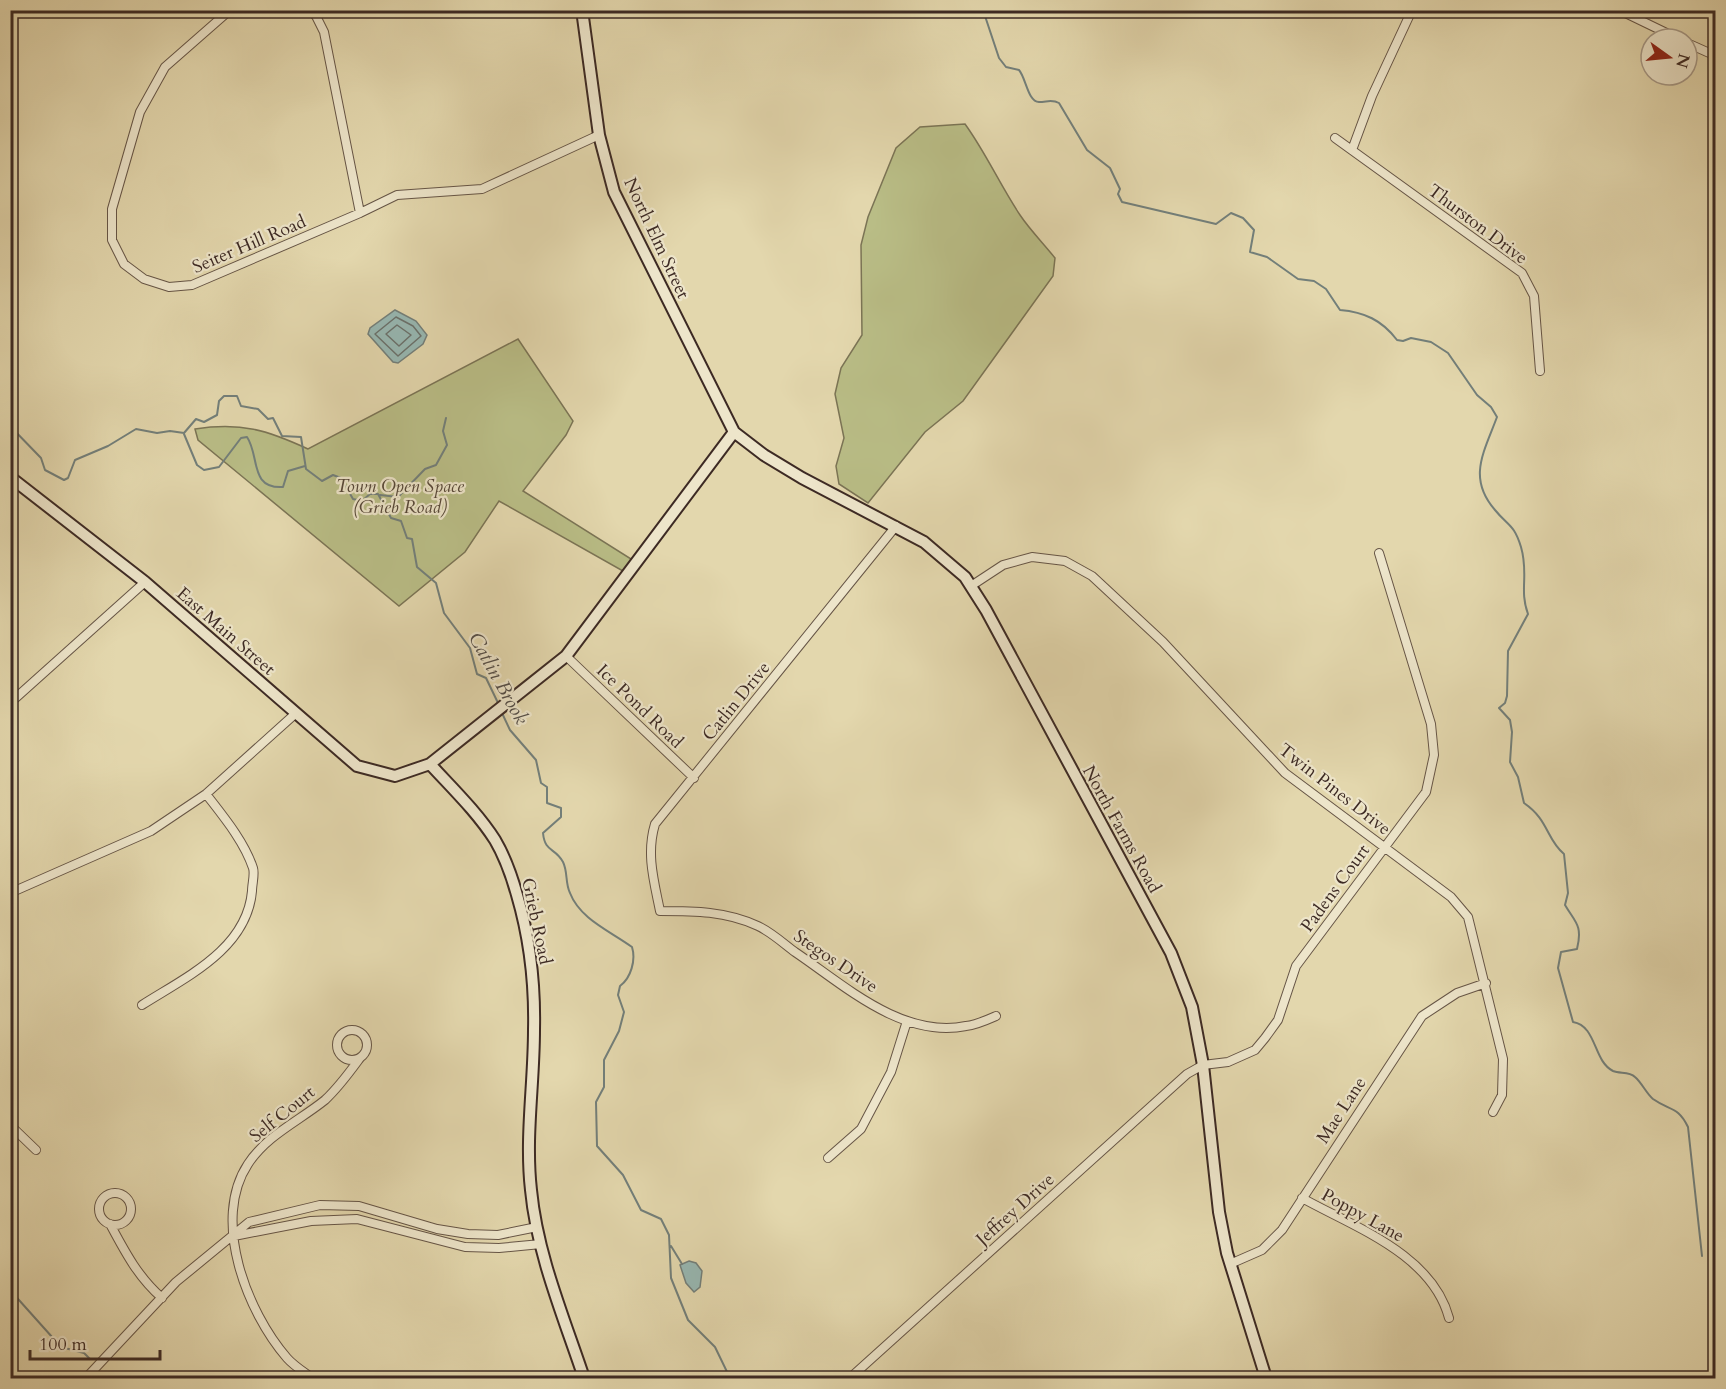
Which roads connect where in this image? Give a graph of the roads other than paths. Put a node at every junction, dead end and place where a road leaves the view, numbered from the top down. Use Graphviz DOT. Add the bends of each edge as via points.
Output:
graph roads {
  1 [pos="230,10"];
  2 [pos="309,10"];
  3 [pos="582,10"];
  4 [pos="1412,10"];
  5 [pos="1619,10"];
  6 [pos="1654,27"];
  7 [pos="1699,49"];
  8 [pos="1716,57"];
  9 [pos="599,135"];
  10 [pos="1335,138"];
  11 [pos="1352,150"];
  12 [pos="360,213"];
  13 [pos="1540,371"];
  14 [pos="734,432"];
  15 [pos="10,477"];
  16 [pos="896,526"];
  17 [pos="1379,553"];
  18 [pos="145,582"];
  19 [pos="970,586"];
  20 [pos="566,656"];
  21 [pos="10,703"];
  22 [pos="295,714"];
  23 [pos="430,764"];
  24 [pos="693,778"];
  25 [pos="206,794"];
  26 [pos="1384,846"];
  27 [pos="10,893"];
  28 [pos="660,912"];
  29 [pos="1486,983"];
  30 [pos="142,1005"];
  31 [pos="996,1016"];
  32 [pos="907,1021"];
  33 [pos="360,1058"];
  34 [pos="1203,1065"];
  35 [pos="1493,1112"];
  36 [pos="10,1125"];
  37 [pos="36,1150"];
  38 [pos="828,1158"];
  39 [pos="1302,1198"];
  40 [pos="110,1224"];
  41 [pos="537,1227"];
  42 [pos="233,1236"];
  43 [pos="541,1244"];
  44 [pos="1230,1263"];
  45 [pos="162,1298"];
  46 [pos="1449,1318"];
  47 [pos="86,1378"];
  48 [pos="312,1378"];
  49 [pos="584,1378"];
  50 [pos="850,1378"];
  51 [pos="1266,1378"];
  1 -- 12 [label="street, Seiter Hill Road" via="165,67 140,112 112,209 112,240 124,264 144,279 169,287 192,285"];
  2 -- 12 [label="street" via="324,32"];
  3 -- 9 [label="main road, North Elm Street"];
  4 -- 11 [label="street"];
  5 -- 6 [label="street"];
  7 -- 8 [label="street"];
  9 -- 12 [label="street, Seiter Hill Road" via="482,189 397,195"];
  9 -- 14 [label="main road, North Elm Street" via="614,192"];
  10 -- 11 [label="street, Thurston Drive"];
  11 -- 13 [label="street, Thurston Drive" via="1522,273 1534,296"];
  14 -- 16 [label="main road, North Farms Road" via="802,478"];
  14 -- 20 [label="main road"];
  15 -- 18 [label="main road, East Main Street"];
  16 -- 19 [label="main road, North Farms Road" via="924,542 965,577"];
  16 -- 24 [label="street, Catlin Drive"];
  17 -- 26 [label="street, Padens Court" via="1431,724 1434,755 1426,792"];
  18 -- 21 [label="street"];
  18 -- 22 [label="main road, East Main Street"];
  19 -- 26 [label="street, Twin Pines Drive" via="1003,565 1032,557 1065,561 1092,576 1163,642 1285,773"];
  19 -- 34 [label="main road, North Farms Road" via="1171,953 1192,1007"];
  20 -- 23 [label="main road"];
  20 -- 24 [label="street, Ice Pond Road"];
  22 -- 23 [label="main road, East Main Street" via="357,766 395,776"];
  22 -- 25 [label="street"];
  23 -- 41 [label="main road, Grieb Road" via="496,842 512,876 524,917 533,979 528,1152"];
  24 -- 28 [label="street, Catlin Drive" via="655,824 650,841 650,863"];
  25 -- 27 [label="street" via="151,831"];
  25 -- 30 [label="street" via="231,827 254,869 250,909 231,941 212,960"];
  26 -- 29 [label="street, Twin Pines Drive" via="1452,897 1468,917"];
  26 -- 34 [label="street, Padens Court" via="1296,966 1278,1020 1265,1038 1255,1050 1228,1062"];
  28 -- 32 [label="street, Stegos Drive" via="730,915 760,927 852,992"];
  29 -- 35 [label="street, Twin Pines Drive" via="1503,1059 1502,1095"];
  29 -- 39 [label="street, Mae Lane" via="1457,993 1422,1016"];
  31 -- 32 [label="street, Stegos Drive" via="966,1026 941,1028"];
  32 -- 38 [label="street" via="891,1072 861,1129"];
  33 -- 42 [label="street, Self Court" via="340,1085 268,1140 247,1165 234,1198"];
  34 -- 44 [label="main road, North Farms Road" via="1219,1212"];
  34 -- 50 [label="street, Jeffrey Drive" via="1186,1074"];
  36 -- 37 [label="street"];
  39 -- 44 [label="street, Mae Lane" via="1282,1230 1262,1250"];
  39 -- 46 [label="street, Poppy Lane" via="1400,1252 1443,1297"];
  40 -- 40 [label="street" via="120,1224 130,1214 129,1203 117,1194 106,1196 100,1204 102,1219"];
  40 -- 45 [label="street" via="131,1263"];
  41 -- 42 [label="street" via="498,1235 468,1234 359,1206 320,1205 249,1222"];
  41 -- 43 [label="main road, Grieb Road"];
  42 -- 43 [label="street" via="311,1221 357,1219 465,1247"];
  42 -- 45 [label="street" via="200,1260"];
  42 -- 48 [label="street, Self Court" via="237,1264 259,1316 288,1359"];
  43 -- 49 [label="main road, Grieb Road"];
  44 -- 51 [label="main road, North Farms Road"];
  45 -- 47 [label="street"];
}
